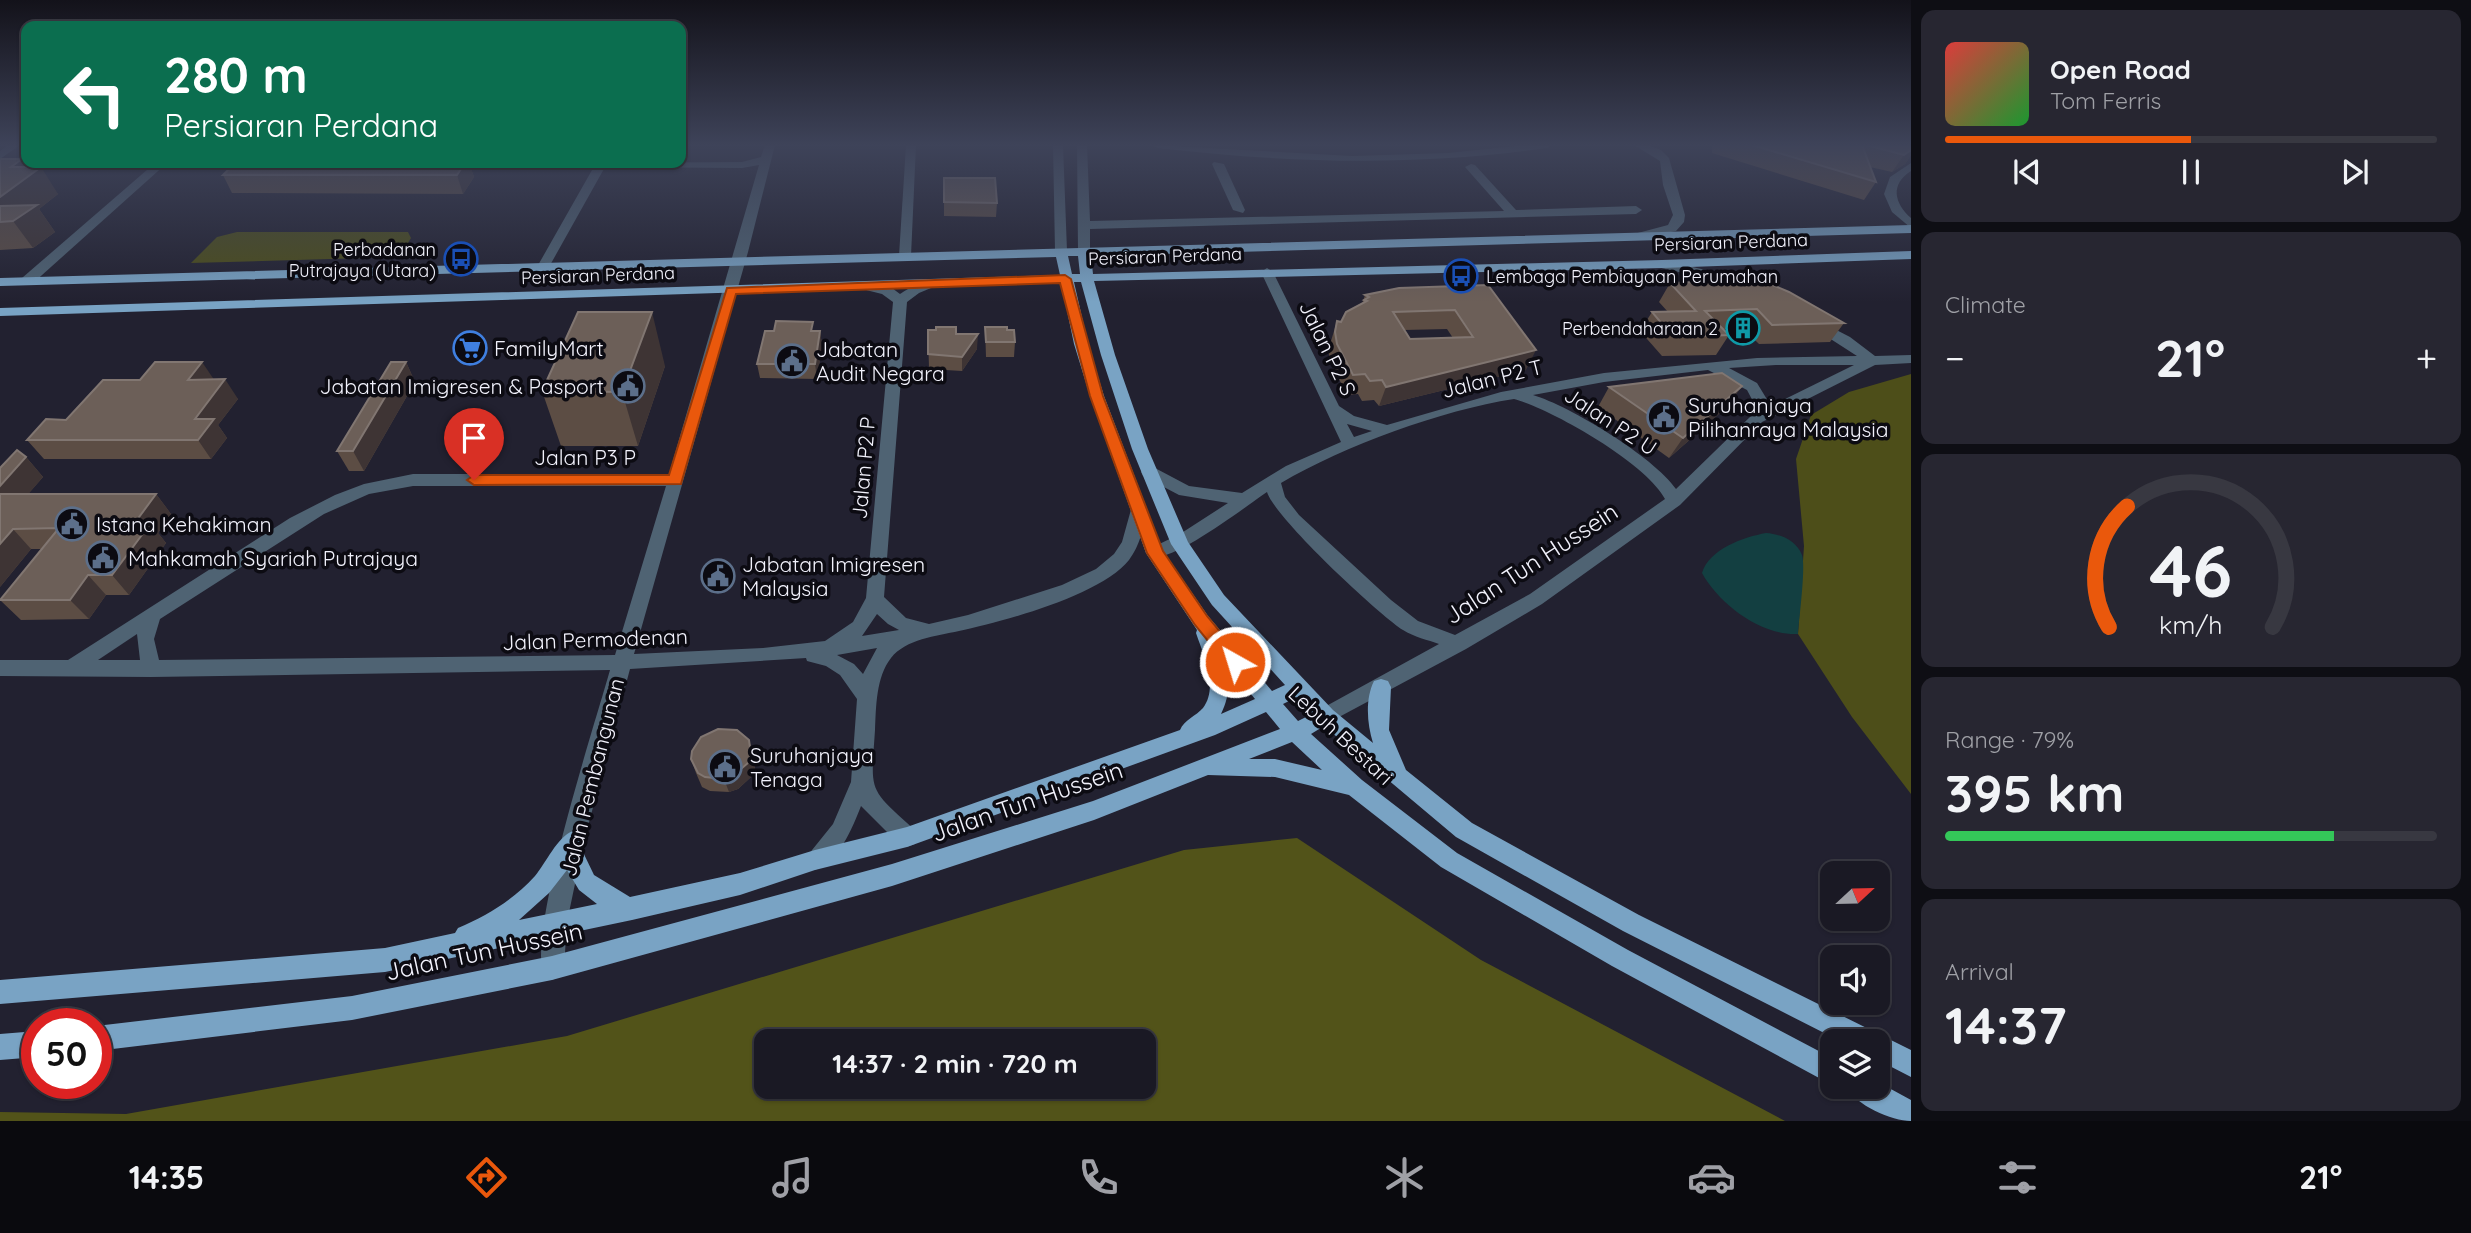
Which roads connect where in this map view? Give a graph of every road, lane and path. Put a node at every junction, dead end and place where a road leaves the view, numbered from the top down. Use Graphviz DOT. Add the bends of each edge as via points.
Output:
graph roads {
  1 [pos="122,197"];
  2 [pos="582,197"];
  3 [pos="756,197"];
  4 [pos="908,197"];
  5 [pos="1059,197"];
  6 [pos="1083,197"];
  7 [pos="1233,197"];
  8 [pos="1498,197"];
  9 [pos="1674,197"];
  10 [pos="1890,197"];
  11 [pos="1240,210"];
  12 [pos="1636,210"];
  13 [pos="1514,215"];
  14 [pos="1083,225"];
  15 [pos="1911,227"];
  16 [pos="1640,234"];
  17 [pos="1061,251"];
  18 [pos="1084,251"];
  19 [pos="1911,255"];
  20 [pos="905,256"];
  21 [pos="739,261"];
  22 [pos="1662,264"];
  23 [pos="543,267"];
  24 [pos="1267,272"];
  25 [pos="1087,278"];
  26 [pos="1065,279"];
  27 [pos="27,281"];
  28 [pos="0,282"];
  29 [pos="936,283"];
  30 [pos="863,285"];
  31 [pos="731,290"];
  32 [pos="1766,296"];
  33 [pos="900,301"];
  34 [pos="0,312"];
  35 [pos="1801,314"];
  36 [pos="1911,359"];
  37 [pos="1872,361"];
  38 [pos="1698,367"];
  39 [pos="1512,395"];
  40 [pos="1336,410"];
  41 [pos="1757,419"];
  42 [pos="1389,430"];
  43 [pos="1350,444"];
  44 [pos="1149,472"];
  45 [pos="675,480"];
  46 [pos="1272,481"];
  47 [pos="1244,499"];
  48 [pos="1674,501"];
  49 [pos="1138,510"];
  50 [pos="1180,544"];
  51 [pos="1155,553"];
  52 [pos="874,598"];
  53 [pos="152,615"];
  54 [pos="1201,621"];
  55 [pos="922,631"];
  56 [pos="1459,644"];
  57 [pos="822,651"];
  58 [pos="796,654"];
  59 [pos="622,663"];
  60 [pos="0,668"];
  61 [pos="71,668"];
  62 [pos="151,669"];
  63 [pos="1381,687"];
  64 [pos="1298,688"];
  65 [pos="867,699"];
  66 [pos="1269,703"];
  67 [pos="1326,716"];
  68 [pos="1295,732"];
  69 [pos="1153,748"];
  70 [pos="1203,768"];
  71 [pos="1403,781"];
  72 [pos="861,782"];
  73 [pos="1355,787"];
  74 [pos="907,837"];
  75 [pos="573,847"];
  76 [pos="815,860"];
  77 [pos="632,909"];
  78 [pos="555,922"];
  79 [pos="385,960"];
  80 [pos="552,968"];
  81 [pos="0,992"];
  82 [pos="1842,1029"];
  83 [pos="112,1037"];
  84 [pos="21,1045"];
  85 [pos="0,1046"];
  86 [pos="1890,1053"];
  87 [pos="1911,1064"];
  88 [pos="1820,1066"];
  89 [pos="1883,1099"];
  90 [pos="1911,1114"];
  1 -- 27 [label="street"];
  2 -- 23 [label="street"];
  3 -- 21 [label="street, Jalan Pembangunan"];
  4 -- 20 [label="street"];
  5 -- 17 [label="street, Lebuh Bestari"];
  6 -- 14 [label="street, Lebuh Bestari"];
  7 -- 11 [label="street"];
  8 -- 13 [label="street"];
  9 -- 16 [label="street" via="1678,222 1672,228"];
  10 -- 15 [label="street"];
  12 -- 13 [label="street"];
  13 -- 14 [label="street"];
  14 -- 18 [label="street, Lebuh Bestari"];
  15 -- 16 [label="main road, Persiaran Perdana"];
  16 -- 18 [label="main road, Persiaran Perdana"];
  17 -- 18 [label="main road, Persiaran Perdana"];
  17 -- 20 [label="main road, Persiaran Perdana"];
  17 -- 26 [label="main road, Lebuh Bestari"];
  18 -- 25 [label="main road, Lebuh Bestari"];
  19 -- 22 [label="main road, Persiaran Perdana"];
  20 -- 21 [label="main road, Persiaran Perdana"];
  21 -- 23 [label="main road, Persiaran Perdana"];
  21 -- 31 [label="street, Jalan Pembangunan"];
  22 -- 24 [label="main road, Persiaran Perdana"];
  22 -- 32 [label="street"];
  23 -- 27 [label="main road, Persiaran Perdana"];
  24 -- 25 [label="main road, Persiaran Perdana"];
  24 -- 40 [label="street, Jalan P2 S"];
  25 -- 26 [label="main road, Persiaran Perdana"];
  25 -- 44 [label="main road, Lebuh Bestari"];
  26 -- 29 [label="main road, Persiaran Perdana"];
  26 -- 49 [label="main road, Lebuh Bestari" via="1097,396"];
  27 -- 28 [label="main road, Persiaran Perdana"];
  29 -- 30 [label="main road, Persiaran Perdana"];
  29 -- 33 [label="street" via="914,290"];
  30 -- 31 [label="main road, Persiaran Perdana"];
  30 -- 33 [label="street" via="887,291"];
  31 -- 34 [label="main road, Persiaran Perdana"];
  31 -- 45 [label="street, Jalan Pembangunan"];
  33 -- 52 [label="street, Jalan P2 P"];
  35 -- 37 [label="street"];
  36 -- 37 [label="street, Jalan P2 T"];
  37 -- 38 [label="street, Jalan P2 T"];
  37 -- 41 [label="street, Jalan Tun Hussein"];
  38 -- 39 [label="street, Jalan P2 T"];
  38 -- 41 [label="street" via="1724,371 1757,392 1764,407"];
  39 -- 42 [label="street, Jalan P2 T"];
  39 -- 48 [label="street, Jalan P2 U" via="1546,404 1644,467"];
  40 -- 42 [label="street" via="1349,419"];
  40 -- 43 [label="street, Jalan P2 S"];
  41 -- 48 [label="street, Jalan Tun Hussein"];
  42 -- 43 [label="street, Jalan P2 T"];
  43 -- 46 [label="street, Jalan P2 T"];
  44 -- 47 [label="street" via="1185,491"];
  44 -- 50 [label="main road, Lebuh Bestari"];
  45 -- 53 [label="street, Jalan P3 P" via="413,480 374,485 334,500"];
  45 -- 59 [label="street, Jalan Pembangunan"];
  46 -- 47 [label="street, Jalan P2 T"];
  46 -- 56 [label="street" via="1277,498 1293,519 1385,605 1411,626"];
  47 -- 50 [label="street, Jalan P2 T"];
  48 -- 56 [label="street, Jalan Tun Hussein" via="1536,598"];
  49 -- 51 [label="main road, Lebuh Bestari"];
  49 -- 55 [label="street, Jalan Permodenan" via="1132,541 1119,561 1089,581 1004,613"];
  50 -- 51 [label="street, Jalan P2 T"];
  50 -- 64 [label="main road, Lebuh Bestari" via="1218,600"];
  51 -- 54 [label="main road, Lebuh Bestari"];
  52 -- 55 [label="street" via="893,620"];
  52 -- 57 [label="street, Jalan P2 P" via="866,621"];
  53 -- 61 [label="street, Jalan P3 P"];
  53 -- 62 [label="street" via="145,639"];
  54 -- 66 [label="main road, Lebuh Bestari"];
  54 -- 69 [label="main road" via="1221,680 1217,705 1195,728"];
  55 -- 57 [label="street, Jalan Permodenan"];
  55 -- 65 [label="street" via="885,651 873,672"];
  56 -- 63 [label="street, Jalan Tun Hussein"];
  57 -- 58 [label="street, Jalan Permodenan"];
  58 -- 59 [label="street, Jalan Permodenan"];
  58 -- 65 [label="street" via="828,658 845,668 857,677"];
  59 -- 62 [label="street, Jalan Permodenan"];
  59 -- 75 [label="street, Jalan Pembangunan"];
  60 -- 61 [label="street, Jalan Permodenan"];
  61 -- 62 [label="street, Jalan Permodenan"];
  63 -- 67 [label="street, Jalan Tun Hussein"];
  63 -- 71 [label="main road" via="1376,721"];
  64 -- 66 [label="main road, Jalan Tun Hussein"];
  64 -- 67 [label="main road, Lebuh Bestari"];
  65 -- 72 [label="street"];
  66 -- 68 [label="main road, Lebuh Bestari"];
  66 -- 69 [label="main road, Jalan Tun Hussein"];
  67 -- 68 [label="main road, Jalan Tun Hussein"];
  67 -- 71 [label="main road, Lebuh Bestari"];
  68 -- 70 [label="main road, Jalan Tun Hussein"];
  68 -- 73 [label="main road, Lebuh Bestari"];
  69 -- 74 [label="main road, Jalan Tun Hussein"];
  70 -- 73 [label="main road" via="1275,768"];
  70 -- 80 [label="main road, Jalan Tun Hussein" via="1094,810 892,875"];
  71 -- 82 [label="main road, Lebuh Bestari" via="1464,830 1631,923"];
  72 -- 74 [label="street" via="871,804"];
  72 -- 76 [label="street" via="841,831"];
  73 -- 88 [label="main road, Lebuh Bestari" via="1449,860"];
  74 -- 76 [label="main road, Jalan Tun Hussein"];
  75 -- 77 [label="main road" via="577,871 592,889"];
  75 -- 78 [label="street, Jalan Pembangunan"];
  75 -- 79 [label="main road" via="519,907 470,934"];
  76 -- 77 [label="main road, Jalan Tun Hussein" via="740,884"];
  77 -- 78 [label="main road, Jalan Tun Hussein"];
  78 -- 79 [label="main road, Jalan Tun Hussein"];
  78 -- 80 [label="street, Jalan Pembangunan"];
  79 -- 81 [label="main road, Jalan Tun Hussein"];
  80 -- 83 [label="main road, Jalan Tun Hussein" via="352,1008"];
  84 -- 85 [label="main road"];
  86 -- 87 [label="main road"];
  89 -- 90 [label="main road"];
}
